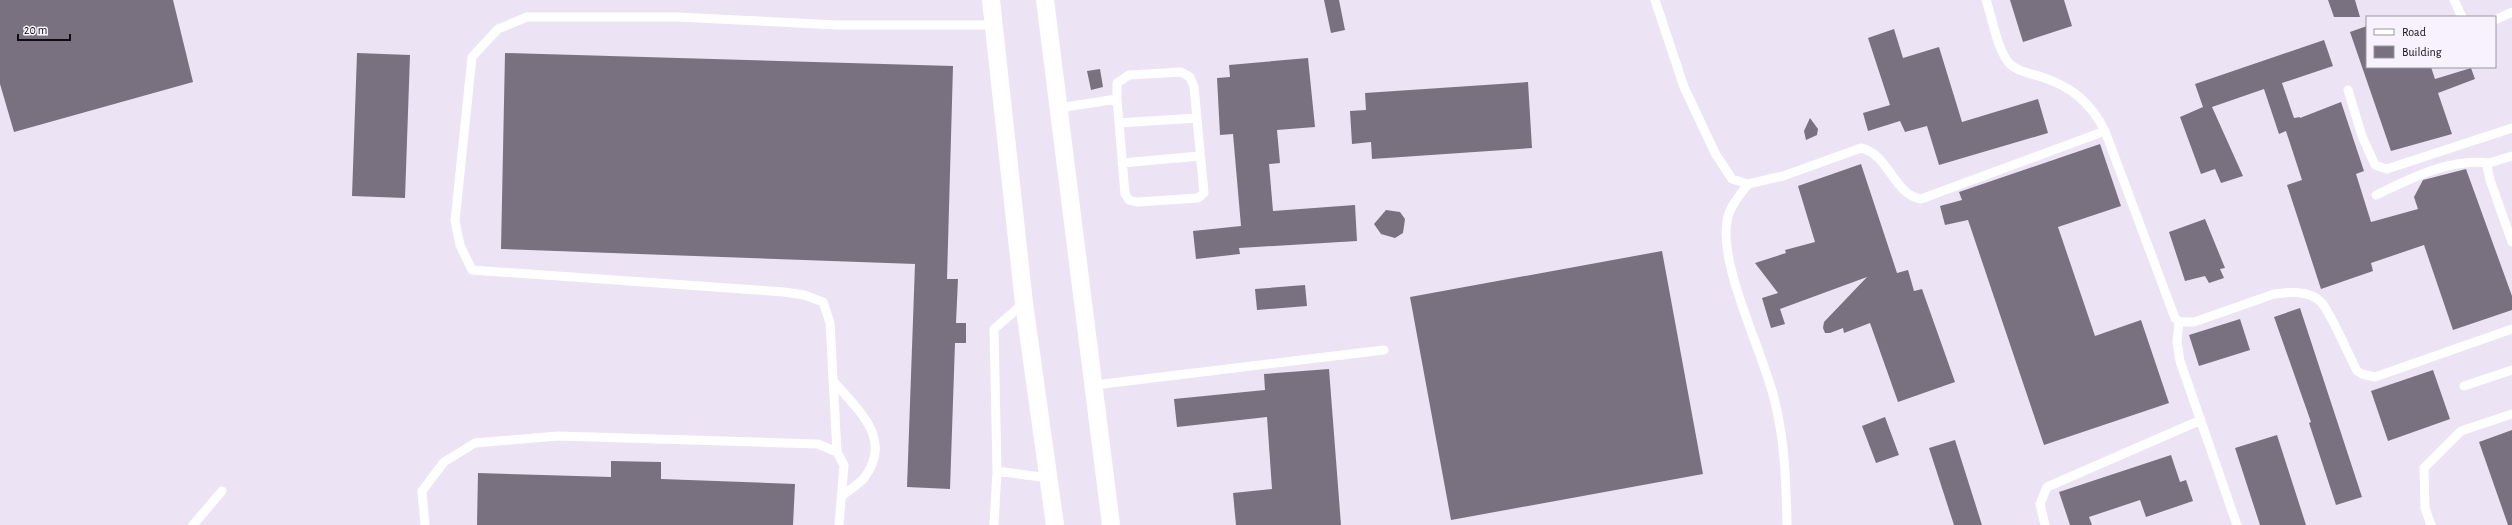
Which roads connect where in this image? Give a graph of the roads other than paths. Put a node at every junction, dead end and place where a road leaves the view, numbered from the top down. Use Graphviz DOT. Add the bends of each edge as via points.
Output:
graph roads {
  1 [pos="991,0"];
  2 [pos="1045,0"];
  3 [pos="1655,0"];
  4 [pos="1986,0"];
  5 [pos="2454,0"];
  6 [pos="2512,12"];
  7 [pos="2462,16"];
  8 [pos="2496,20"];
  9 [pos="993,25"];
  10 [pos="2348,90"];
  11 [pos="1117,98"];
  12 [pos="1059,108"];
  13 [pos="1196,118"];
  14 [pos="1119,123"];
  15 [pos="2512,128"];
  16 [pos="2105,131"];
  17 [pos="1200,156"];
  18 [pos="2512,156"];
  19 [pos="1122,163"];
  20 [pos="2490,163"];
  21 [pos="1748,184"];
  22 [pos="2376,196"];
  23 [pos="2512,242"];
  24 [pos="1024,302"];
  25 [pos="2179,322"];
  26 [pos="2512,328"];
  27 [pos="1384,350"];
  28 [pos="2512,370"];
  29 [pos="833,381"];
  30 [pos="1095,385"];
  31 [pos="2464,386"];
  32 [pos="2512,414"];
  33 [pos="2200,420"];
  34 [pos="838,452"];
  35 [pos="997,471"];
  36 [pos="1048,478"];
  37 [pos="222,491"];
  38 [pos="842,496"];
  39 [pos="193,525"];
  40 [pos="424,525"];
  41 [pos="839,525"];
  42 [pos="994,525"];
  43 [pos="1055,525"];
  44 [pos="1111,525"];
  45 [pos="1787,525"];
  46 [pos="2045,525"];
  47 [pos="2237,525"];
  48 [pos="2431,525"];
  1 -- 9 [label="street"];
  2 -- 12 [label="street"];
  3 -- 21 [label="lane" via="1684,87 1715,153 1732,179"];
  4 -- 16 [label="lane" via="2003,54 2011,65 2049,79 2076,95 2096,112"];
  5 -- 7 [label="lane"];
  6 -- 8 [label="lane"];
  9 -- 24 [label="street"];
  9 -- 29 [label="lane" via="837,25 677,17 527,17 498,29 472,57 455,221 460,245 472,270 804,295 823,302 826,309 830,323"];
  10 -- 15 [label="lane" via="2362,136 2375,165 2387,169"];
  11 -- 12 [label="lane"];
  11 -- 13 [label="lane" via="1116,83 1128,75 1181,72 1190,77 1194,87"];
  11 -- 14 [label="lane"];
  12 -- 30 [label="street"];
  13 -- 14 [label="lane"];
  13 -- 17 [label="lane"];
  14 -- 19 [label="lane"];
  16 -- 21 [label="lane" via="1920,199 1913,198 1907,193 1871,150 1861,148 1783,176"];
  16 -- 25 [label="lane" via="2175,318"];
  17 -- 19 [label="lane"];
  17 -- 19 [label="lane" via="1204,193 1198,198 1137,202 1129,200 1125,194"];
  18 -- 20 [label="lane"];
  20 -- 22 [label="lane" via="2470,161 2452,164 2409,179"];
  20 -- 23 [label="lane" via="2487,166 2490,180"];
  21 -- 45 [label="lane" via="1738,197 1727,220 1727,241 1734,277 1775,400 1784,441"];
  24 -- 35 [label="lane" via="994,329"];
  24 -- 36 [label="street"];
  25 -- 26 [label="lane" via="2194,322 2274,294 2287,292 2310,295 2322,302 2357,370 2375,377"];
  25 -- 33 [label="lane" via="2177,342 2180,361"];
  27 -- 30 [label="lane"];
  28 -- 31 [label="lane"];
  29 -- 34 [label="lane"];
  29 -- 38 [label="lane" via="870,425 877,443 875,457 863,478"];
  30 -- 44 [label="street"];
  32 -- 48 [label="lane" via="2461,431 2424,468 2425,508"];
  33 -- 46 [label="lane" via="2047,487 2040,504"];
  33 -- 47 [label="lane"];
  34 -- 38 [label="lane" via="844,465"];
  34 -- 40 [label="lane" via="818,444 574,437 475,443 444,462 422,491"];
  35 -- 36 [label="lane"];
  35 -- 42 [label="lane"];
  36 -- 43 [label="street"];
  37 -- 39 [label="lane"];
  38 -- 41 [label="lane"];
}
